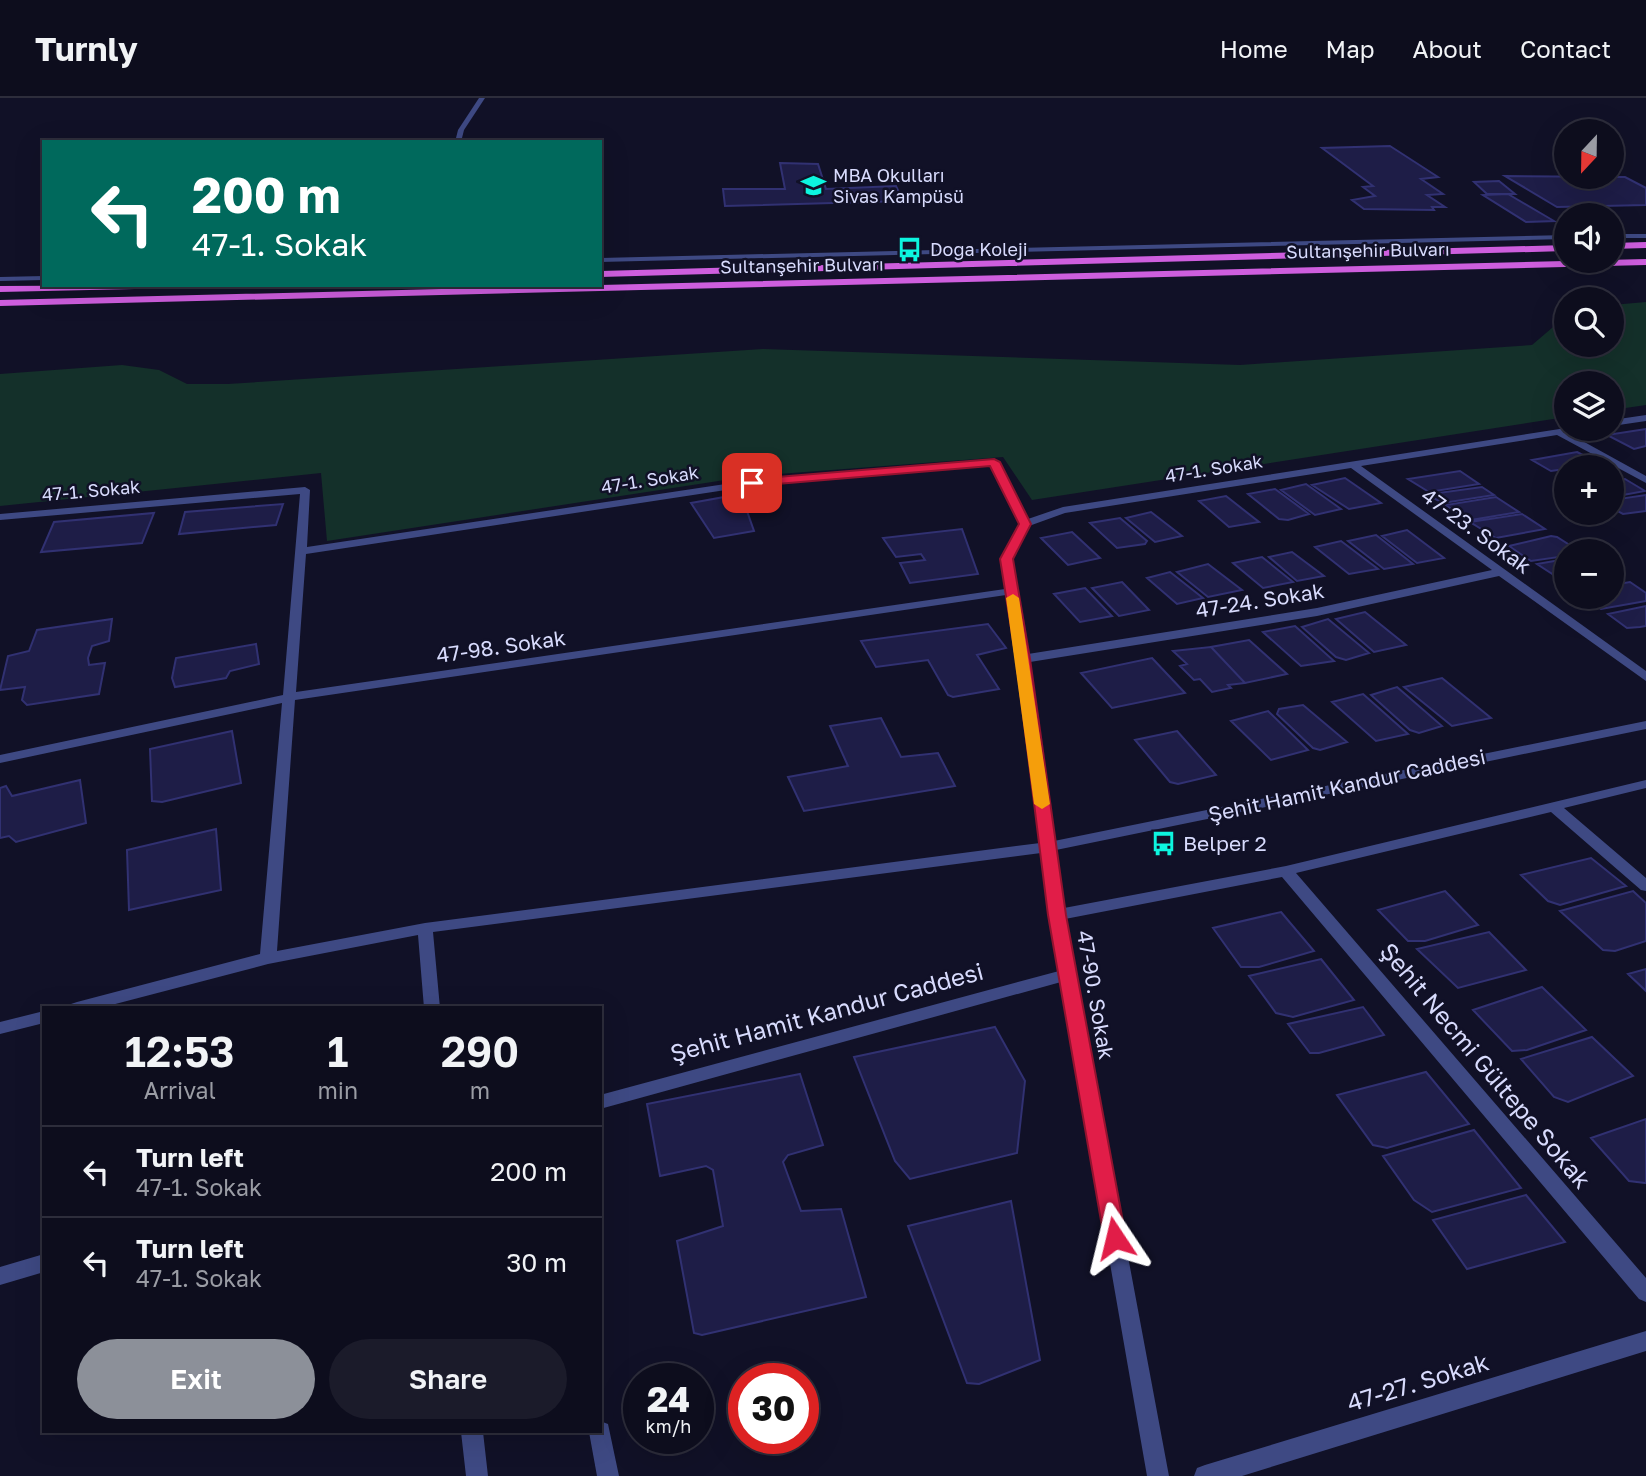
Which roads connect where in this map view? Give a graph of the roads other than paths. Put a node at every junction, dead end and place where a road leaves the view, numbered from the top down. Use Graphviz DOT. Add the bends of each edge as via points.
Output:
graph roads {
  1 [pos="482,98"];
  2 [pos="458,140"];
  3 [pos="1624,236"];
  4 [pos="1646,236"];
  5 [pos="1554,237"];
  6 [pos="1646,245"];
  7 [pos="1624,246"];
  8 [pos="1554,248"];
  9 [pos="602,260"];
  10 [pos="1646,262"];
  11 [pos="602,274"];
  12 [pos="42,278"];
  13 [pos="0,279"];
  14 [pos="90,287"];
  15 [pos="0,289"];
  16 [pos="0,303"];
  17 [pos="1646,418"];
  18 [pos="1624,421"];
  19 [pos="1554,433"];
  20 [pos="1574,441"];
  21 [pos="1352,464"];
  22 [pos="1646,480"];
  23 [pos="0,517"];
  24 [pos="1025,524"];
  25 [pos="301,551"];
  26 [pos="1500,572"];
  27 [pos="1012,591"];
  28 [pos="1023,659"];
  29 [pos="1646,677"];
  30 [pos="291,697"];
  31 [pos="1646,725"];
  32 [pos="0,759"];
  33 [pos="1646,784"];
  34 [pos="1553,806"];
  35 [pos="1048,847"];
  36 [pos="1286,872"];
  37 [pos="1646,886"];
  38 [pos="1057,915"];
  39 [pos="425,928"];
  40 [pos="268,958"];
  41 [pos="1068,974"];
  42 [pos="85,1006"];
  43 [pos="432,1006"];
  44 [pos="42,1018"];
  45 [pos="0,1028"];
  46 [pos="602,1101"];
  47 [pos="42,1264"];
  48 [pos="0,1276"];
  49 [pos="1646,1293"];
  50 [pos="1646,1341"];
  51 [pos="472,1433"];
  52 [pos="600,1433"];
  53 [pos="477,1476"];
  54 [pos="608,1476"];
  55 [pos="1158,1476"];
  56 [pos="1205,1476"];
  1 -- 2 [label="street"];
  3 -- 4 [label="street"];
  5 -- 9 [label="street, Sultanşehir Bulvarı"];
  6 -- 7 [label="highway"];
  8 -- 11 [label="highway, Sultanşehir Bulvarı"];
  10 -- 16 [label="highway, Sultanşehir Bulvarı"];
  12 -- 13 [label="street"];
  14 -- 15 [label="highway"];
  17 -- 18 [label="street"];
  19 -- 21 [label="street, 47-1. Sokak"];
  20 -- 22 [label="street"];
  21 -- 24 [label="street, 47-1. Sokak" via="1063,510"];
  21 -- 26 [label="street, 47-23. Sokak"];
  23 -- 25 [label="street, 47-1. Sokak" via="305,490"];
  24 -- 25 [label="street, 47-1. Sokak" via="994,462 752,483"];
  24 -- 27 [label="street, 47-90. Sokak" via="1006,559"];
  25 -- 30 [label="street"];
  26 -- 28 [label="street, 47-24. Sokak" via="1318,612"];
  26 -- 29 [label="street, 47-23. Sokak"];
  27 -- 28 [label="street, 47-90. Sokak"];
  27 -- 30 [label="street, 47-98. Sokak"];
  28 -- 35 [label="street, 47-90. Sokak"];
  30 -- 32 [label="street, 47-98. Sokak"];
  30 -- 40 [label="street"];
  31 -- 35 [label="street, Şehit Hamit Kandur Caddesi"];
  33 -- 34 [label="street"];
  34 -- 36 [label="street"];
  34 -- 37 [label="street"];
  35 -- 38 [label="street, 47-90. Sokak"];
  35 -- 39 [label="street, Şehit Hamit Kandur Caddesi"];
  36 -- 38 [label="street"];
  36 -- 49 [label="street, Şehit Necmi Gültepe Sokak"];
  38 -- 41 [label="street, 47-90. Sokak"];
  39 -- 40 [label="street, Şehit Hamit Kandur Caddesi"];
  39 -- 43 [label="street"];
  40 -- 42 [label="street, Şehit Hamit Kandur Caddesi"];
  41 -- 46 [label="street, Şehit Hamit Kandur Caddesi"];
  41 -- 55 [label="street, 47-90. Sokak"];
  44 -- 45 [label="street"];
  47 -- 48 [label="street"];
  50 -- 56 [label="street, 47-27. Sokak"];
  51 -- 53 [label="street"];
  52 -- 54 [label="street"];
}
